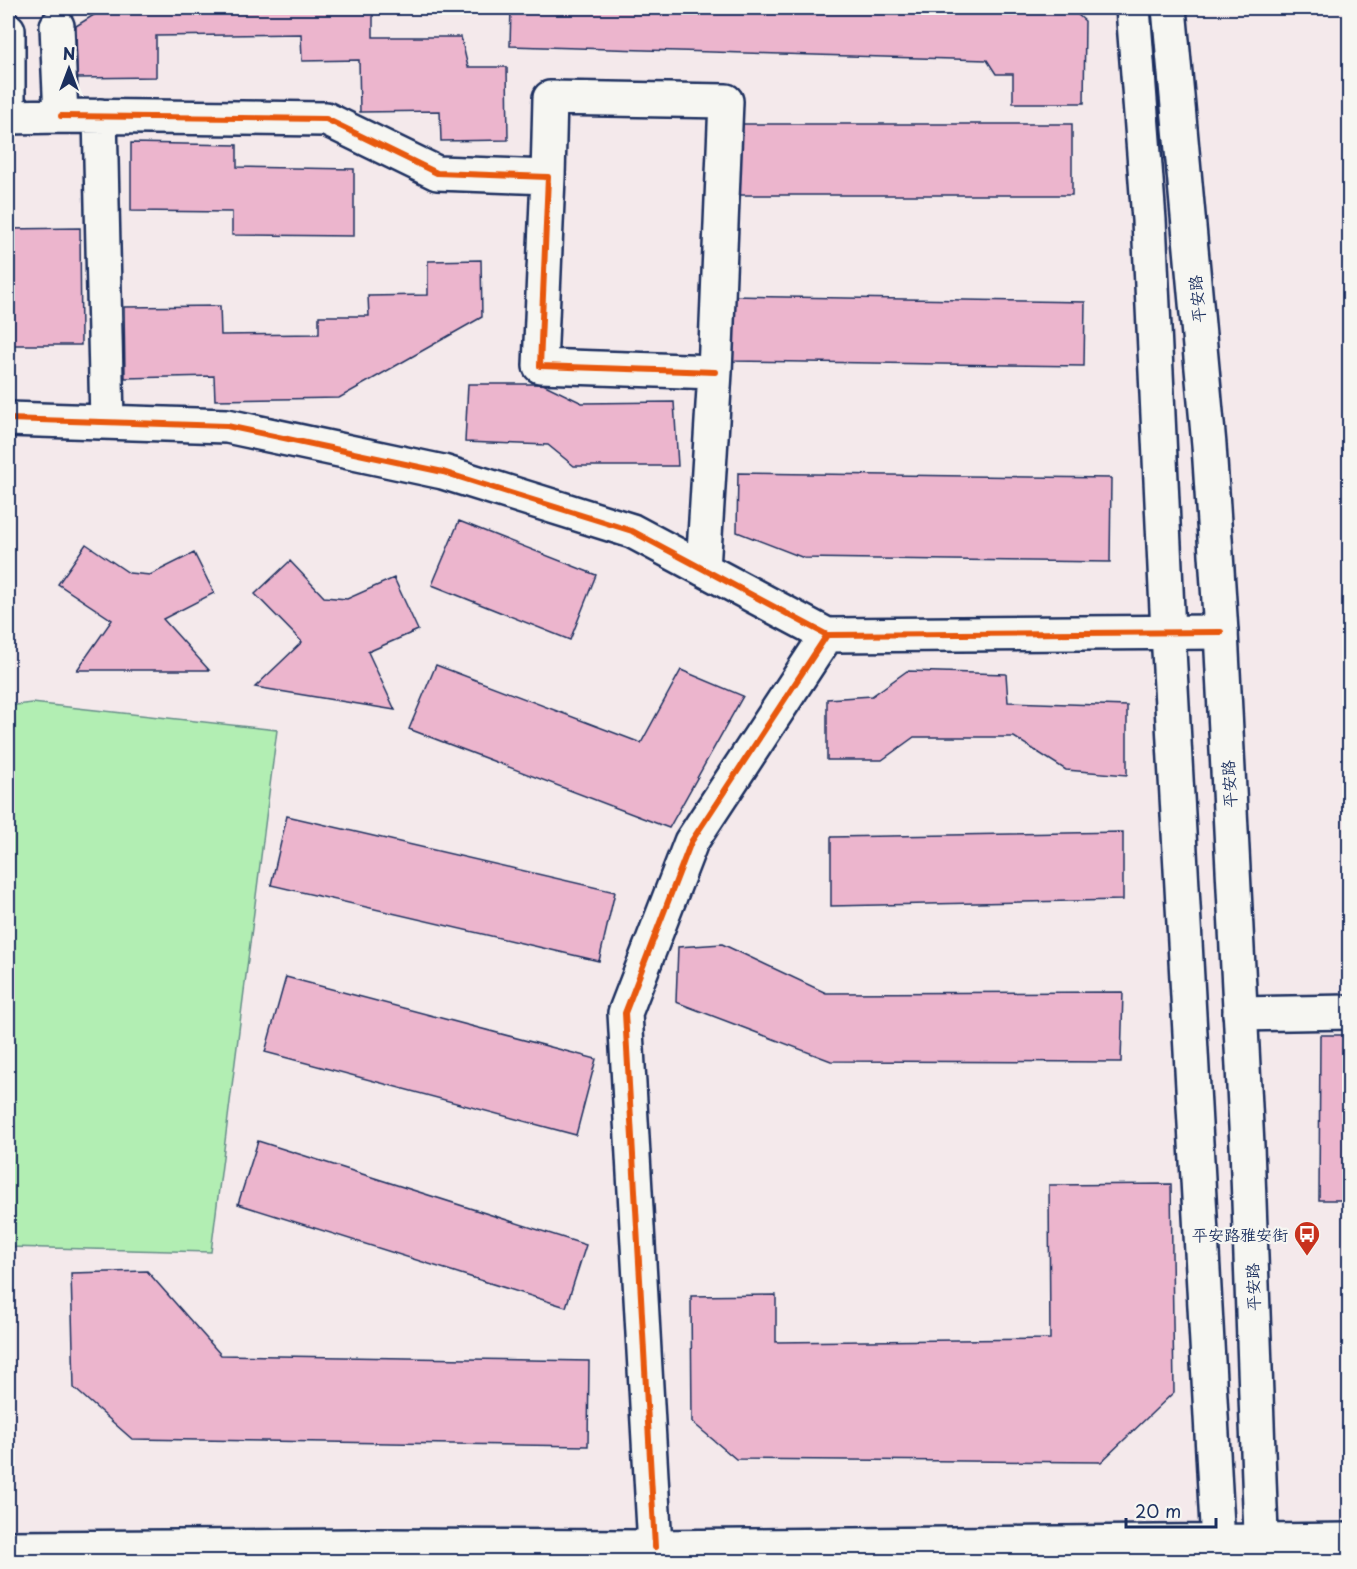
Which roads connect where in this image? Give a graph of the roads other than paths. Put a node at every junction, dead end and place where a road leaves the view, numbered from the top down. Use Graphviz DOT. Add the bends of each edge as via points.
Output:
graph roads {
  1 [pos="1133,8"];
  2 [pos="1169,8"];
  3 [pos="64,16"];
  4 [pos="8,28"];
  5 [pos="61,116"];
  6 [pos="100,116"];
  7 [pos="8,117"];
  8 [pos="548,177"];
  9 [pos="715,372"];
  10 [pos="8,419"];
  11 [pos="107,422"];
  12 [pos="703,569"];
  13 [pos="1168,632"];
  14 [pos="1221,632"];
  15 [pos="827,635"];
  16 [pos="1350,1012"];
  17 [pos="1240,1014"];
  18 [pos="1350,1540"];
  19 [pos="655,1547"];
  20 [pos="8,1548"];
  21 [pos="1218,1551"];
  22 [pos="1262,1551"];
  23 [pos="904,1553"];
  24 [pos="365,1554"];
  1 -- 13 [label="street" via="1149,220"];
  2 -- 14 [label="street, 平安路" via="1209,445"];
  3 -- 4 [label="street"];
  3 -- 5 [label="street"];
  4 -- 7 [label="street"];
  5 -- 6 [label="street"];
  5 -- 7 [label="street"];
  6 -- 8 [label="street" via="326,119 437,173"];
  6 -- 11 [label="street"];
  8 -- 9 [label="street" via="540,366"];
  8 -- 9 [label="street" via="550,98 726,101"];
  9 -- 12 [label="street"];
  10 -- 11 [label="street"];
  11 -- 12 [label="street" via="227,426 443,472 632,531"];
  12 -- 15 [label="street"];
  13 -- 14 [label="street"];
  13 -- 15 [label="street"];
  13 -- 21 [label="street"];
  14 -- 17 [label="street, 平安路"];
  15 -- 19 [label="street" via="691,842 625,1013"];
  16 -- 17 [label="street"];
  17 -- 22 [label="street, 平安路"];
  18 -- 22 [label="street"];
  19 -- 23 [label="street"];
  19 -- 24 [label="street"];
  20 -- 24 [label="street"];
  21 -- 22 [label="street"];
  21 -- 23 [label="street"];
}
